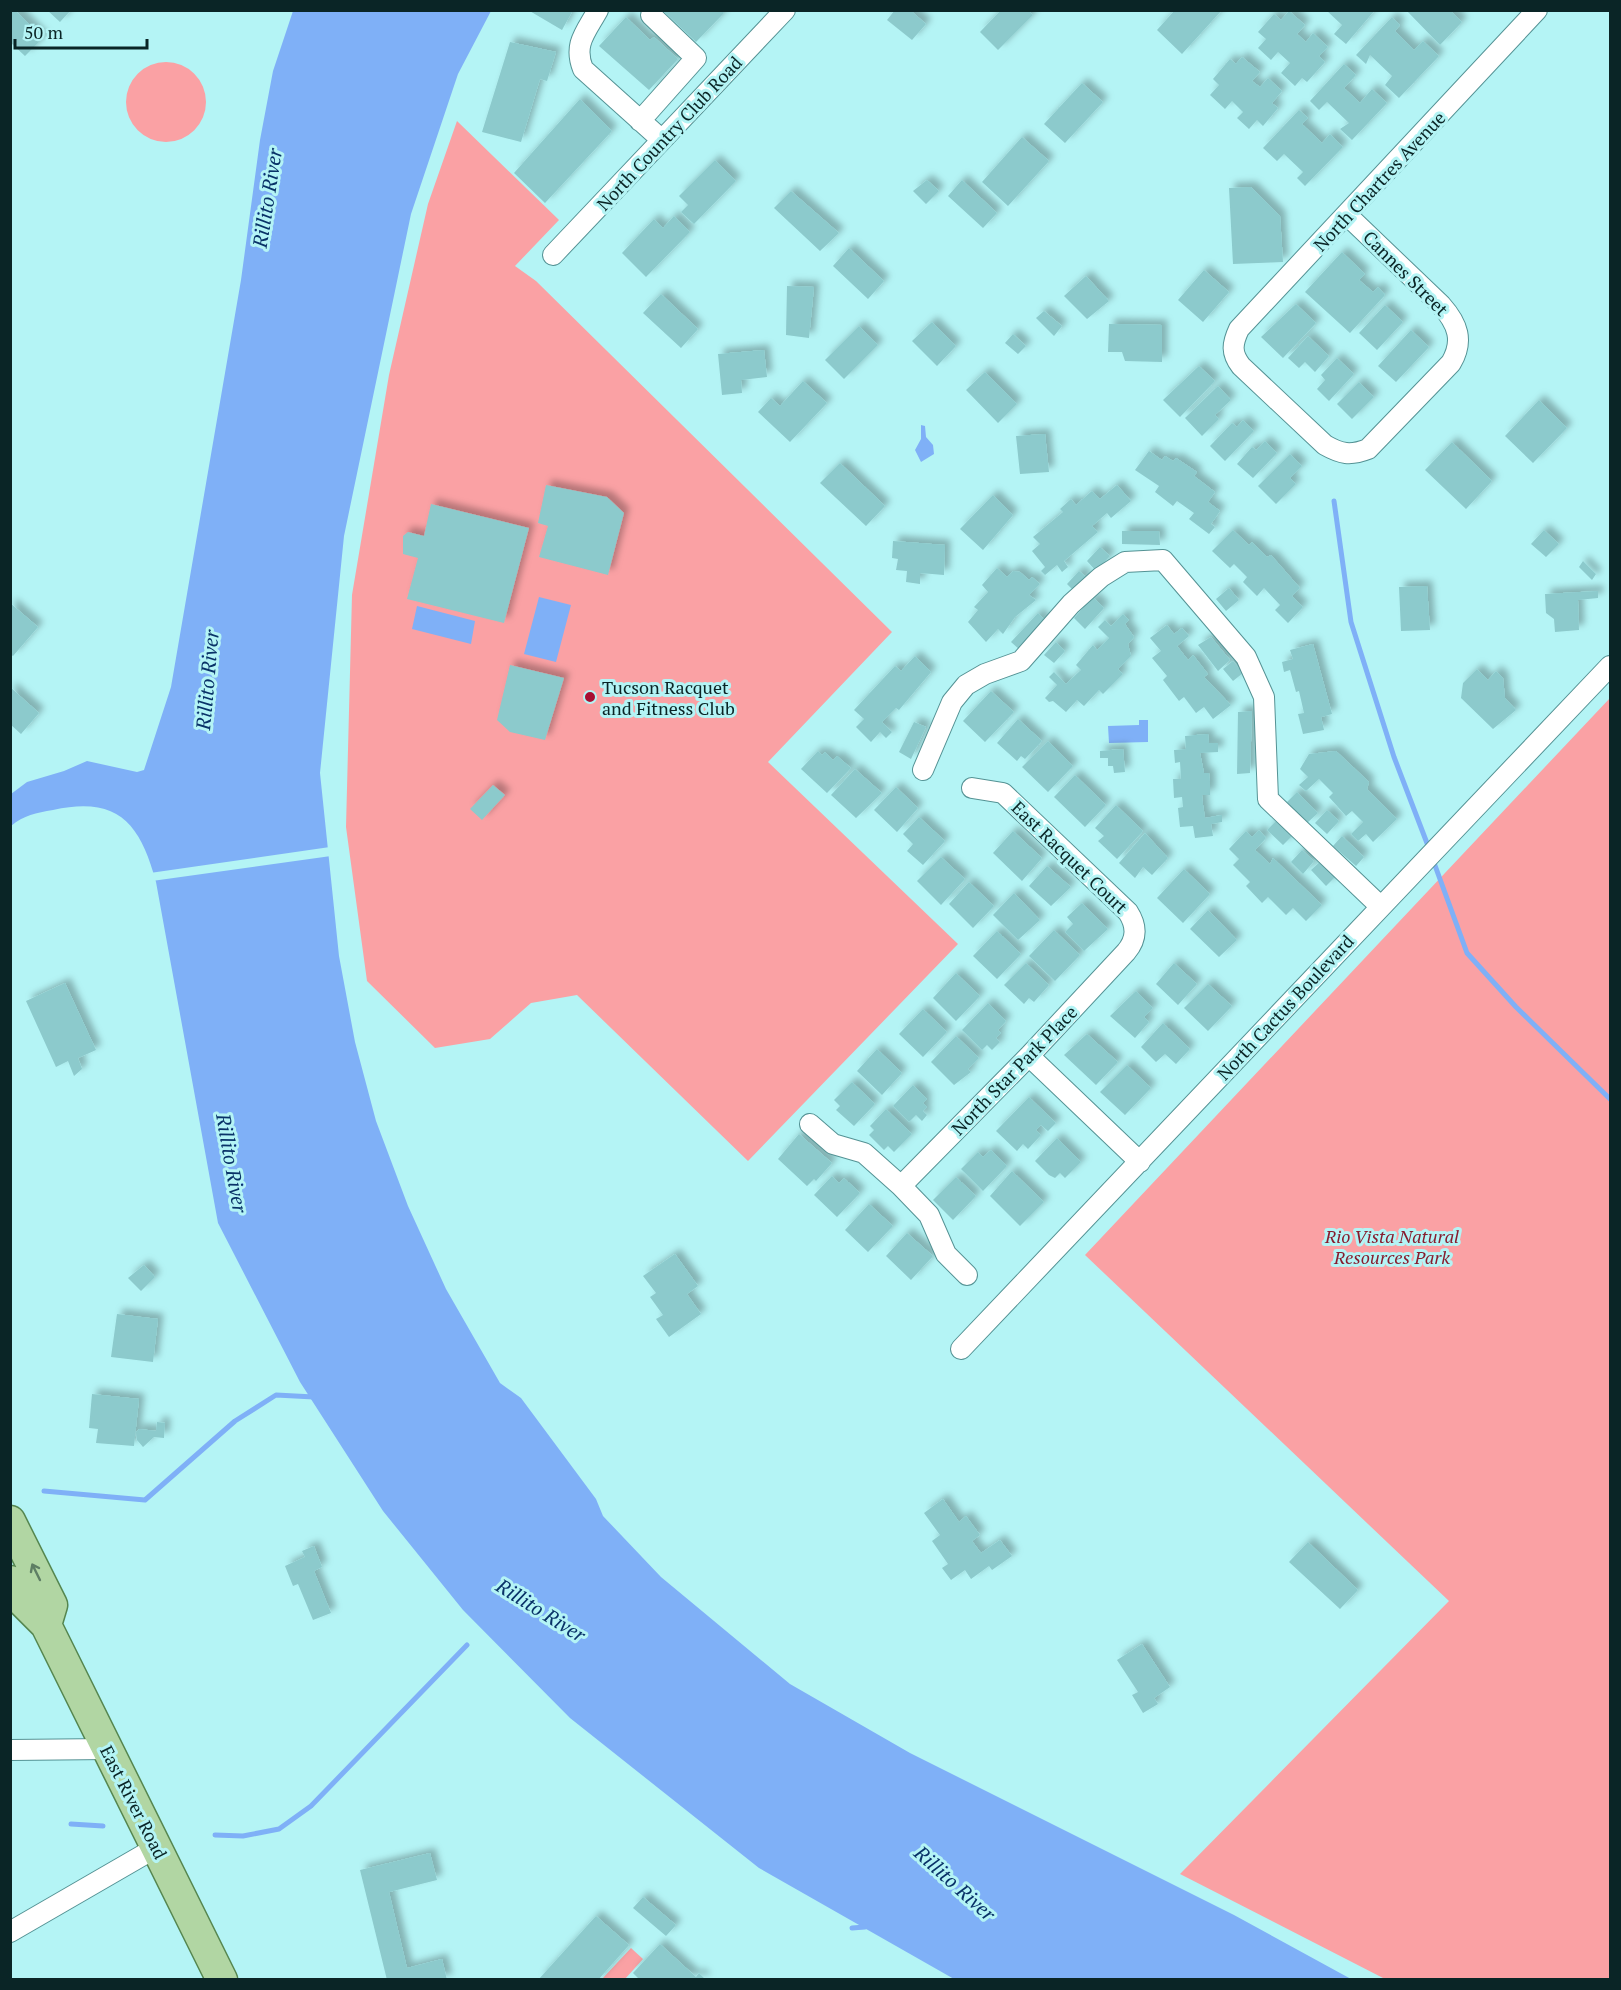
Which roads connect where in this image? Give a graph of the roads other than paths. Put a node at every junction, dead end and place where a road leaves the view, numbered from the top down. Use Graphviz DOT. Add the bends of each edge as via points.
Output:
graph roads {
  1 [pos="598,10"];
  2 [pos="785,10"];
  3 [pos="1537,10"];
  4 [pos="651,15"];
  5 [pos="640,121"];
  6 [pos="662,140"];
  7 [pos="1347,215"];
  8 [pos="553,255"];
  9 [pos="1352,455"];
  10 [pos="1611,666"];
  11 [pos="922,770"];
  12 [pos="972,788"];
  13 [pos="1380,906"];
  14 [pos="1126,952"];
  15 [pos="1029,1056"];
  16 [pos="810,1124"];
  17 [pos="1140,1162"];
  18 [pos="901,1186"];
  19 [pos="967,1275"];
  20 [pos="961,1349"];
  21 [pos="10,1521"];
  22 [pos="10,1581"];
  23 [pos="46,1625"];
  24 [pos="108,1749"];
  25 [pos="10,1750"];
  26 [pos="157,1847"];
  27 [pos="10,1932"];
  28 [pos="222,1980"];
  1 -- 5 [label="street" via="581,40 577,56 596,84"];
  2 -- 6 [label="street, North Country Club Road"];
  3 -- 7 [label="street, North Chartres Avenue"];
  4 -- 5 [label="street" via="696,58"];
  5 -- 6 [label="street"];
  6 -- 8 [label="street, North Country Club Road"];
  7 -- 9 [label="street, Cannes Street" via="1450,315 1459,334 1451,363 1368,449"];
  7 -- 9 [label="street, North Chartres Avenue" via="1239,329 1233,342 1233,357 1324,445"];
  10 -- 13 [label="street, North Cactus Boulevard"];
  11 -- 13 [label="street" via="952,702 966,685 1021,661 1071,604 1109,572 1125,562 1163,560 1246,657 1264,697 1268,799"];
  12 -- 14 [label="street, East Racquet Court" via="1003,793 1128,912 1139,929"];
  13 -- 17 [label="street, North Cactus Boulevard"];
  14 -- 15 [label="street, North Star Park Place"];
  15 -- 17 [label="street"];
  15 -- 18 [label="street, North Star Park Place"];
  16 -- 18 [label="street" via="833,1144 864,1153"];
  17 -- 20 [label="street, North Cactus Boulevard"];
  18 -- 19 [label="street" via="929,1215 946,1254"];
  23 -- 21 [label="main road, East River Road, one-way" via="51,1605"];
  22 -- 23 [label="main road, East River Road" via="20,1599"];
  23 -- 24 [label="main road, East River Road"];
  24 -- 25 [label="street"];
  24 -- 26 [label="main road, East River Road"];
  26 -- 27 [label="street"];
  26 -- 28 [label="main road, East River Road"];
}
